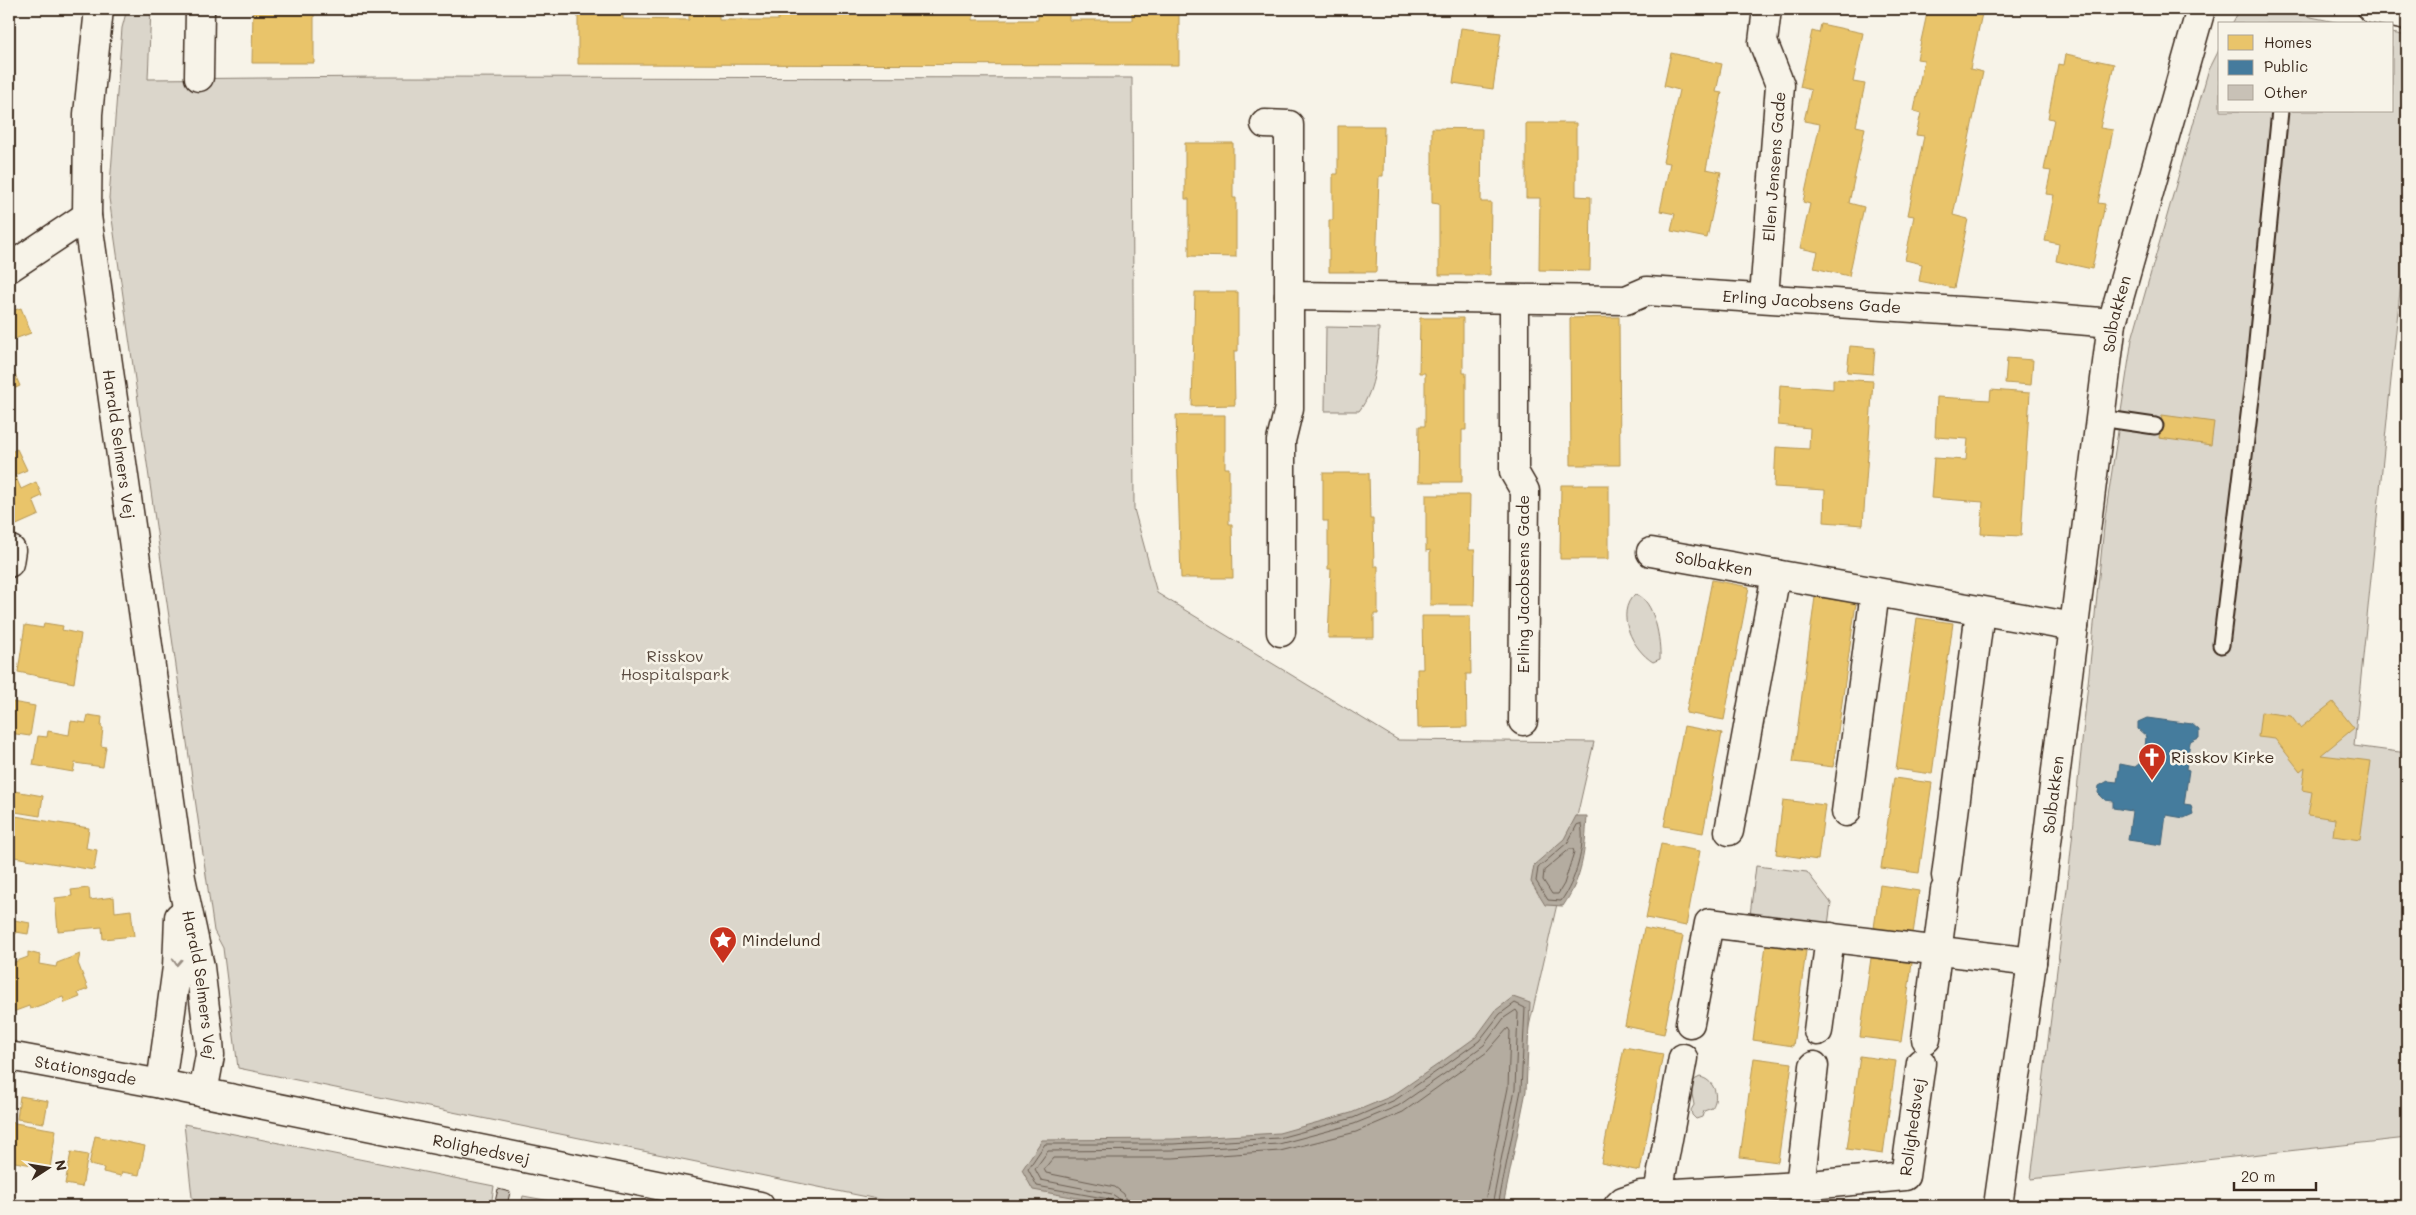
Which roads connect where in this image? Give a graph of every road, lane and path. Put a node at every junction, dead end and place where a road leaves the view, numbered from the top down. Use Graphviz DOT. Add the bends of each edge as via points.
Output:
graph roads {
  1 [pos="99,9"];
  2 [pos="200,9"];
  3 [pos="1767,9"];
  4 [pos="2201,9"];
  5 [pos="2372,9"];
  6 [pos="2407,16"];
  7 [pos="199,77"];
  8 [pos="2280,112"];
  9 [pos="1265,124"];
  10 [pos="87,216"];
  11 [pos="9,268"];
  12 [pos="1289,296"];
  13 [pos="1764,297"];
  14 [pos="1514,299"];
  15 [pos="2112,323"];
  16 [pos="2100,418"];
  17 [pos="2155,426"];
  18 [pos="1651,552"];
  19 [pos="1776,574"];
  20 [pos="1875,592"];
  21 [pos="1980,611"];
  22 [pos="2074,627"];
  23 [pos="1281,632"];
  24 [pos="2221,645"];
  25 [pos="1523,721"];
  26 [pos="1846,812"];
  27 [pos="1729,831"];
  28 [pos="181,878"];
  29 [pos="1830,937"];
  30 [pos="1937,950"];
  31 [pos="2032,962"];
  32 [pos="1690,1023"];
  33 [pos="1818,1031"];
  34 [pos="9,1056"];
  35 [pos="1683,1058"];
  36 [pos="1814,1066"];
  37 [pos="161,1084"];
  38 [pos="203,1093"];
  39 [pos="1800,1186"];
  40 [pos="1658,1193"];
  41 [pos="760,1206"];
  42 [pos="1618,1206"];
  43 [pos="1998,1206"];
  1 -- 10 [label="street, Harald Selmers Vej" via="88,114"];
  2 -- 7 [label="street"];
  3 -- 13 [label="street, Ellen Jensens Gade" via="1763,42 1780,85"];
  4 -- 15 [label="street, Solbakken"];
  5 -- 6 [label="street"];
  8 -- 24 [label="lane" via="2253,382"];
  9 -- 12 [label="street" via="1289,125"];
  10 -- 11 [label="street"];
  10 -- 28 [label="street, Harald Selmers Vej"];
  12 -- 14 [label="street, Erling Jacobsens Gade"];
  12 -- 23 [label="street" via="1289,408 1281,441"];
  13 -- 14 [label="street, Erling Jacobsens Gade" via="1647,291 1626,300"];
  13 -- 15 [label="street, Erling Jacobsens Gade"];
  14 -- 25 [label="street, Erling Jacobsens Gade" via="1514,472 1524,491"];
  15 -- 16 [label="street, Solbakken"];
  16 -- 17 [label="lane"];
  16 -- 22 [label="street, Solbakken"];
  18 -- 19 [label="street, Solbakken"];
  19 -- 20 [label="street, Solbakken"];
  19 -- 27 [label="street"];
  20 -- 21 [label="street, Solbakken"];
  20 -- 26 [label="street"];
  21 -- 22 [label="street, Solbakken"];
  21 -- 30 [label="street"];
  22 -- 31 [label="street, Solbakken"];
  28 -- 37 [label="street, Harald Selmers Vej, one-way" via="177,967"];
  28 -- 38 [label="street, Harald Selmers Vej" via="200,967 209,1040 210,1056"];
  29 -- 30 [label="street"];
  29 -- 32 [label="street" via="1709,922"];
  29 -- 33 [label="street"];
  30 -- 31 [label="street"];
  30 -- 39 [label="street, Rolighedsvej" via="1905,1176"];
  31 -- 43 [label="street, Solbakken"];
  34 -- 37 [label="street, Stationsgade"];
  35 -- 40 [label="street"];
  36 -- 39 [label="street"];
  37 -- 38 [label="street, Stationsgade"];
  38 -- 41 [label="street, Rolighedsvej"];
  39 -- 40 [label="street, Rolighedsvej"];
  40 -- 42 [label="street, Rolighedsvej" via="1632,1196"];
}
